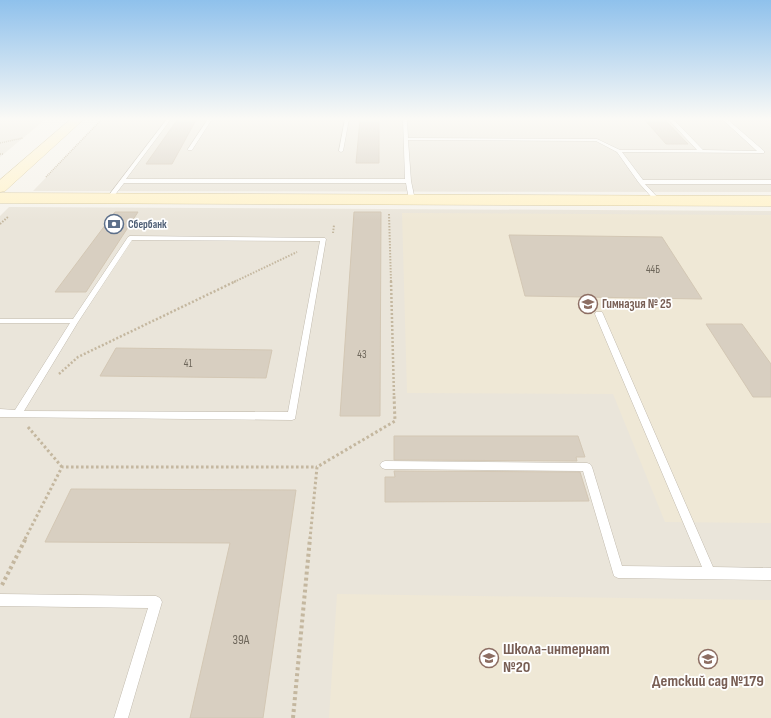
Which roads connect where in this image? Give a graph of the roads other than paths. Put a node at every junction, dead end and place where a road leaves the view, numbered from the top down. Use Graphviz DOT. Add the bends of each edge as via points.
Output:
graph roads {
  1 [pos="41,153"];
  2 [pos="144,153"];
  3 [pos="407,153"];
  4 [pos="620,153"];
  5 [pos="122,181"];
  6 [pos="408,181"];
  7 [pos="641,182"];
  8 [pos="771,182"];
  9 [pos="1,189"];
  10 [pos="109,199"];
  11 [pos="412,200"];
  12 [pos="658,200"];
  13 [pos="771,201"];
  14 [pos="598,314"];
  15 [pos="0,321"];
  16 [pos="75,321"];
  17 [pos="0,413"];
  18 [pos="17,414"];
  19 [pos="385,465"];
  20 [pos="710,573"];
  21 [pos="771,574"];
  22 [pos="0,600"];
  23 [pos="121,718"];
  1 -- 9 [label="street"];
  2 -- 5 [label="lane"];
  3 -- 6 [label="lane"];
  4 -- 7 [label="lane"];
  5 -- 6 [label="lane"];
  5 -- 10 [label="lane"];
  6 -- 11 [label="lane"];
  7 -- 8 [label="lane"];
  7 -- 12 [label="lane"];
  9 -- 10 [label="street"];
  10 -- 11 [label="street"];
  11 -- 12 [label="street"];
  12 -- 13 [label="street"];
  14 -- 20 [label="lane"];
  15 -- 16 [label="lane"];
  16 -- 18 [label="lane"];
  16 -- 18 [label="lane" via="130,238 323,239 292,416"];
  17 -- 18 [label="lane"];
  19 -- 20 [label="lane" via="588,467 618,572"];
  20 -- 21 [label="lane"];
  22 -- 23 [label="lane" via="156,602"];
}
